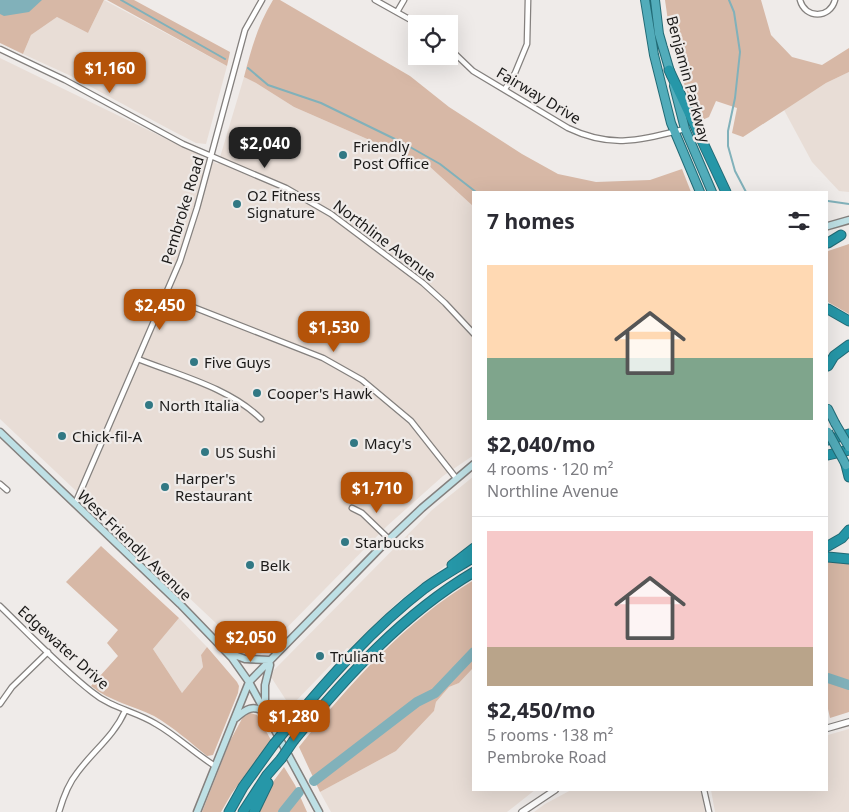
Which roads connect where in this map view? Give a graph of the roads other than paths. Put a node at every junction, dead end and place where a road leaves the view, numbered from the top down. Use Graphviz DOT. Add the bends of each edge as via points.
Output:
graph roads {
  1 [pos="262,0"];
  2 [pos="375,0"];
  3 [pos="404,0"];
  4 [pos="528,0"];
  5 [pos="645,0"];
  6 [pos="655,0"];
  7 [pos="800,0"];
  8 [pos="835,0"];
  9 [pos="397,12"];
  10 [pos="408,18"];
  11 [pos="0,49"];
  12 [pos="458,57"];
  13 [pos="669,70"];
  14 [pos="505,89"];
  15 [pos="685,129"];
  16 [pos="674,131"];
  17 [pos="211,157"];
  18 [pos="700,191"];
  19 [pos="712,191"];
  20 [pos="726,191"];
  21 [pos="849,220"];
  22 [pos="828,226"];
  23 [pos="845,235"];
  24 [pos="828,239"];
  25 [pos="828,243"];
  26 [pos="165,296"];
  27 [pos="830,310"];
  28 [pos="849,321"];
  29 [pos="472,332"];
  30 [pos="849,345"];
  31 [pos="138,359"];
  32 [pos="828,366"];
  33 [pos="828,409"];
  34 [pos="261,420"];
  35 [pos="0,432"];
  36 [pos="828,432"];
  37 [pos="849,434"];
  38 [pos="828,440"];
  39 [pos="849,448"];
  40 [pos="830,455"];
  41 [pos="846,465"];
  42 [pos="472,466"];
  43 [pos="849,477"];
  44 [pos="456,478"];
  45 [pos="0,484"];
  46 [pos="7,490"];
  47 [pos="75,504"];
  48 [pos="352,508"];
  49 [pos="849,530"];
  50 [pos="389,539"];
  51 [pos="828,546"];
  52 [pos="472,550"];
  53 [pos="828,557"];
  54 [pos="472,559"];
  55 [pos="849,559"];
  56 [pos="472,573"];
  57 [pos="427,587"];
  58 [pos="0,606"];
  59 [pos="225,651"];
  60 [pos="48,652"];
  61 [pos="269,660"];
  62 [pos="249,682"];
  63 [pos="0,704"];
  64 [pos="125,711"];
  65 [pos="266,712"];
  66 [pos="233,721"];
  67 [pos="849,722"];
  68 [pos="828,728"];
  69 [pos="280,760"];
  70 [pos="215,766"];
  71 [pos="554,791"];
  72 [pos="704,791"];
  73 [pos="59,812"];
  74 [pos="197,812"];
  75 [pos="229,812"];
  76 [pos="243,812"];
  77 [pos="254,812"];
  78 [pos="319,812"];
  79 [pos="522,812"];
  80 [pos="709,812"];
  1 -- 17 [label="street, Pembroke Road" via="245,30"];
  2 -- 9 [label="street"];
  3 -- 9 [label="street"];
  4 -- 14 [label="street" via="527,44"];
  5 -- 16 [label="highway, Benjamin Parkway" via="654,56"];
  6 -- 13 [label="highway, Benjamin Parkway"];
  7 -- 8 [label="street" via="803,8 818,15 829,11"];
  9 -- 10 [label="street"];
  11 -- 17 [label="street, Northline Avenue"];
  12 -- 14 [label="street, Fairway Drive" via="473,71"];
  13 -- 15 [label="highway, Benjamin Parkway"];
  13 -- 20 [label="highway"];
  14 -- 16 [label="street, Fairway Drive" via="584,136 620,142"];
  15 -- 16 [label="street, Fairway Drive"];
  15 -- 19 [label="highway, Benjamin Parkway"];
  16 -- 18 [label="highway, Benjamin Parkway"];
  17 -- 26 [label="street, Pembroke Road" via="195,216"];
  17 -- 29 [label="street, Northline Avenue" via="286,188 339,219 423,283"];
  21 -- 22 [label="main road"];
  23 -- 24 [label="main road"];
  23 -- 25 [label="highway"];
  26 -- 31 [label="street, Pembroke Road"];
  26 -- 44 [label="street" via="323,358 362,380 411,421"];
  27 -- 28 [label="highway"];
  30 -- 32 [label="highway" via="834,356"];
  31 -- 34 [label="street" via="204,384 246,407"];
  31 -- 47 [label="street, Pembroke Road"];
  33 -- 39 [label="highway, bridge"];
  35 -- 47 [label="main road, West Friendly Avenue"];
  36 -- 41 [label="highway, bridge"];
  37 -- 38 [label="highway"];
  39 -- 40 [label="highway"];
  41 -- 43 [label="highway"];
  42 -- 44 [label="main road"];
  44 -- 50 [label="main road"];
  45 -- 46 [label="street"];
  47 -- 59 [label="main road, West Friendly Avenue"];
  48 -- 50 [label="street" via="362,513"];
  49 -- 51 [label="highway"];
  50 -- 61 [label="main road"];
  52 -- 57 [label="highway"];
  53 -- 55 [label="highway"];
  54 -- 57 [label="highway"];
  56 -- 69 [label="highway, bridge" via="427,604 386,640 330,699"];
  57 -- 75 [label="highway, bridge" via="361,645 317,692 274,744"];
  58 -- 60 [label="street, Edgewater Drive"];
  59 -- 61 [label="main road" via="245,659"];
  59 -- 62 [label="main road, West Friendly Avenue"];
  60 -- 63 [label="street" via="12,687"];
  60 -- 64 [label="street, Edgewater Drive" via="102,700"];
  61 -- 62 [label="main road"];
  61 -- 65 [label="main road" via="265,685"];
  62 -- 65 [label="main road, West Friendly Avenue"];
  62 -- 66 [label="main road"];
  64 -- 70 [label="street, Edgewater Drive" via="163,728"];
  64 -- 73 [label="street" via="115,730 76,773"];
  65 -- 66 [label="main road" via="250,708"];
  65 -- 78 [label="main road, West Friendly Avenue"];
  66 -- 70 [label="main road"];
  67 -- 68 [label="street"];
  69 -- 76 [label="highway"];
  69 -- 77 [label="highway"];
  70 -- 74 [label="main road"];
  71 -- 79 [label="street"];
  72 -- 80 [label="street"];
}
